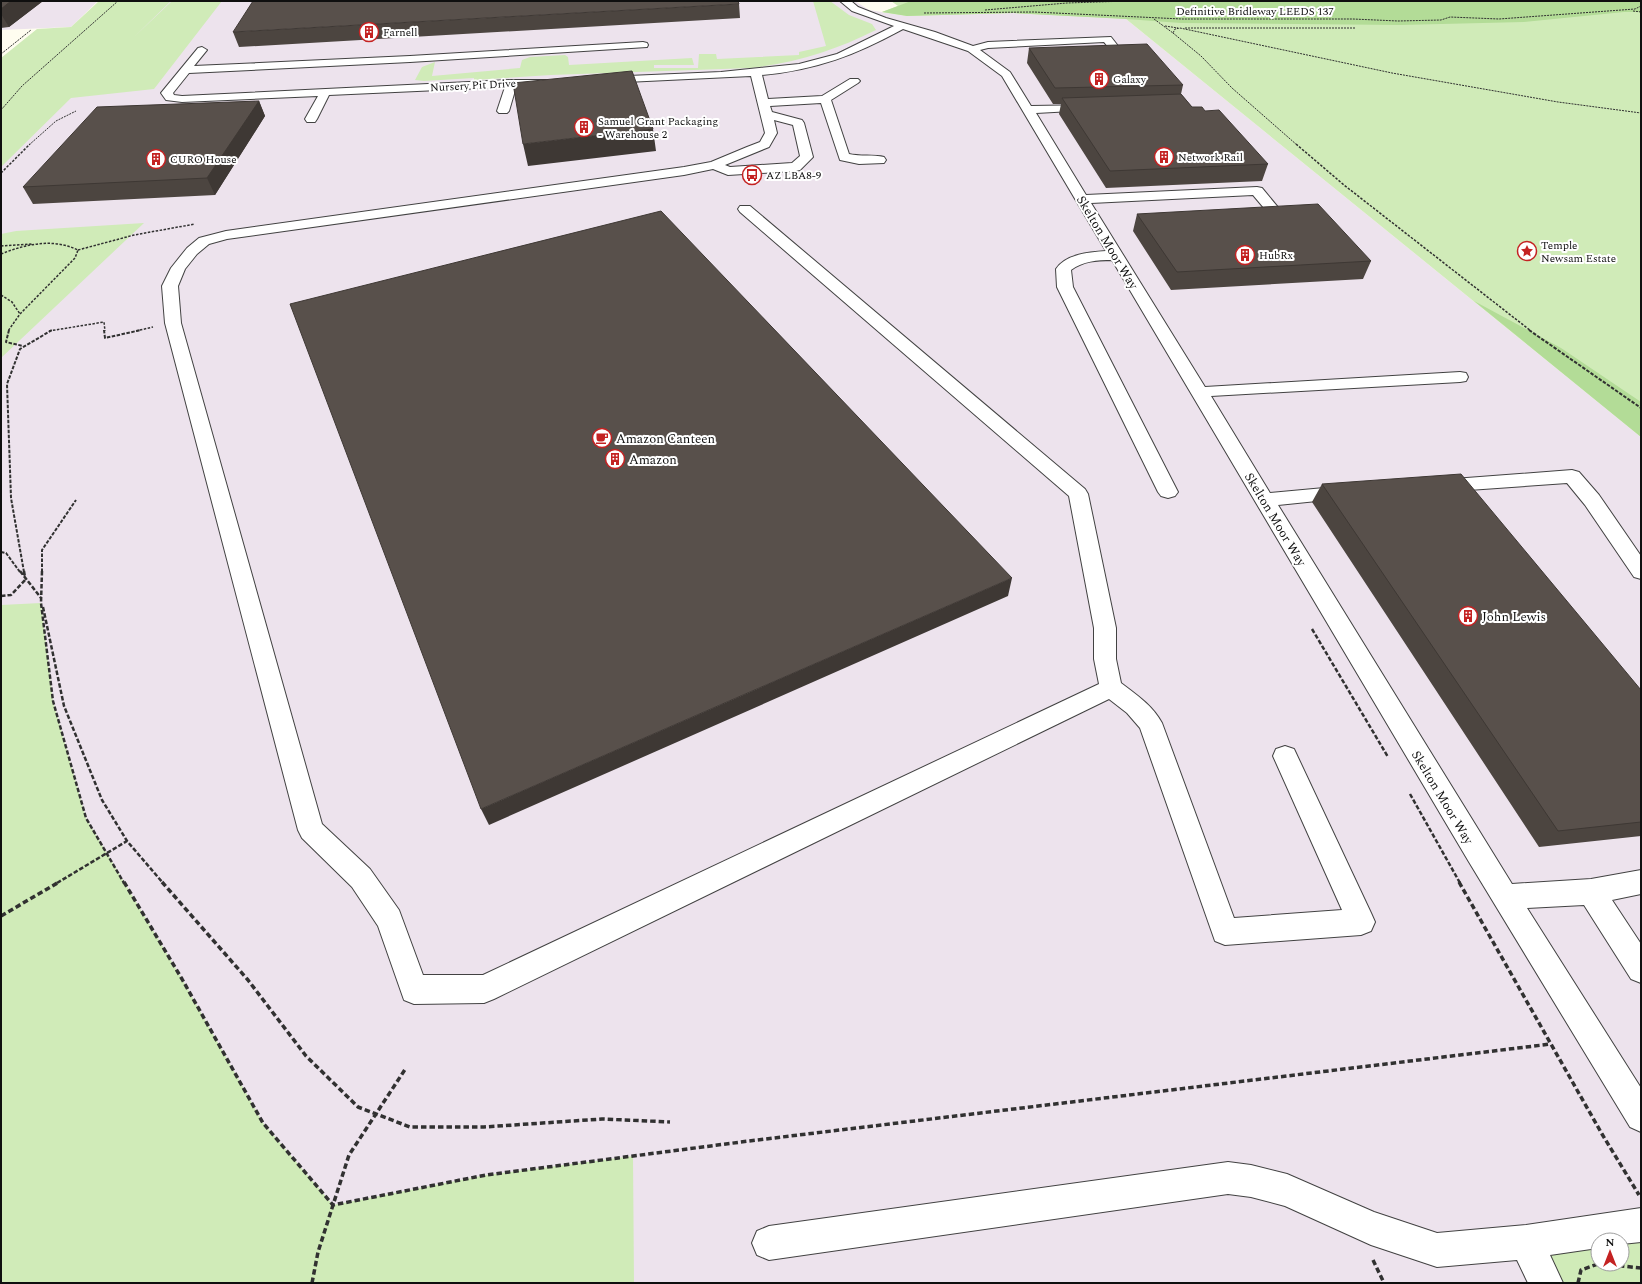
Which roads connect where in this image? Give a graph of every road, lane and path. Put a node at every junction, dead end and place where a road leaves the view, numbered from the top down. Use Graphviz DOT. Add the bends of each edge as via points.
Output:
graph roads {
  1 [pos="118,1"];
  2 [pos="844,1"];
  3 [pos="1128,1"];
  4 [pos="1641,6"];
  5 [pos="1626,10"];
  6 [pos="972,12"];
  7 [pos="1641,12"];
  8 [pos="920,13"];
  9 [pos="1154,18"];
  10 [pos="902,26"];
  11 [pos="1164,26"];
  12 [pos="1180,28"];
  13 [pos="1356,28"];
  14 [pos="31,30"];
  15 [pos="1174,33"];
  16 [pos="1065,41"];
  17 [pos="643,45"];
  18 [pos="972,49"];
  19 [pos="202,50"];
  20 [pos="1117,51"];
  21 [pos="1074,53"];
  22 [pos="1,54"];
  23 [pos="412,68"];
  24 [pos="186,70"];
  25 [pos="756,73"];
  26 [pos="597,80"];
  27 [pos="854,81"];
  28 [pos="551,82"];
  29 [pos="512,84"];
  30 [pos="408,88"];
  31 [pos="391,89"];
  32 [pos="325,92"];
  33 [pos="825,99"];
  34 [pos="1102,107"];
  35 [pos="765,109"];
  36 [pos="1,110"];
  37 [pos="1028,110"];
  38 [pos="76,111"];
  39 [pos="503,111"];
  40 [pos="1641,113"];
  41 [pos="311,119"];
  42 [pos="880,160"];
  43 [pos="714,165"];
  44 [pos="1,173"];
  45 [pos="1082,199"];
  46 [pos="745,209"];
  47 [pos="1274,211"];
  48 [pos="198,223"];
  49 [pos="57,243"];
  50 [pos="1,246"];
  51 [pos="78,250"];
  52 [pos="1,254"];
  53 [pos="1116,255"];
  54 [pos="1,295"];
  55 [pos="20,314"];
  56 [pos="173,323"];
  57 [pos="24,346"];
  58 [pos="1460,377"];
  59 [pos="1199,392"];
  60 [pos="1641,408"];
  61 [pos="1423,487"];
  62 [pos="1360,491"];
  63 [pos="1168,492"];
  64 [pos="76,500"];
  65 [pos="1265,500"];
  66 [pos="1,552"];
  67 [pos="1641,572"];
  68 [pos="26,579"];
  69 [pos="1,596"];
  70 [pos="41,598"];
  71 [pos="1309,624"];
  72 [pos="1110,688"];
  73 [pos="1285,756"];
  74 [pos="1390,760"];
  75 [pos="1406,787"];
  76 [pos="127,841"];
  77 [pos="107,853"];
  78 [pos="1641,882"];
  79 [pos="1591,892"];
  80 [pos="1505,897"];
  81 [pos="1,916"];
  82 [pos="1641,969"];
  83 [pos="1551,1044"];
  84 [pos="406,1068"];
  85 [pos="376,1113"];
  86 [pos="1641,1116"];
  87 [pos="670,1122"];
  88 [pos="1641,1199"];
  89 [pos="333,1205"];
  90 [pos="1641,1225"];
  91 [pos="1526,1242"];
  92 [pos="769,1243"];
  93 [pos="1590,1267"];
  94 [pos="1630,1267"];
  95 [pos="1641,1268"];
  96 [pos="312,1283"];
  97 [pos="1546,1283"];
  98 [pos="1578,1283"];
  1 -- 36 [label="path" via="22,86"];
  2 -- 10 [label="street, Skelton Moor Way" via="868,15"];
  3 -- 6 [label="path"];
  4 -- 5 [label="path, Definitive Bridleway LEEDS 137"];
  5 -- 7 [label="path"];
  5 -- 9 [label="path, Definitive Bridleway LEEDS 137" via="1499,19 1450,17 1441,20 1398,21"];
  6 -- 8 [label="path, Definitive Bridleway LEEDS 137"];
  6 -- 9 [label="path, Definitive Bridleway LEEDS 137" via="1034,12"];
  9 -- 11 [label="path"];
  10 -- 18 [label="street, Skelton Moor Way"];
  10 -- 25 [label="street" via="856,50 821,63"];
  11 -- 12 [label="path"];
  11 -- 15 [label="path"];
  12 -- 13 [label="path"];
  12 -- 15 [label="path" via="1175,29"];
  12 -- 40 [label="path" via="1392,74"];
  14 -- 22 [label="path"];
  15 -- 60 [label="path" via="1344,186 1515,320"];
  16 -- 18 [label="street" via="988,45"];
  16 -- 20 [label="street" via="1107,39"];
  16 -- 21 [label="street"];
  17 -- 23 [label="street"];
  18 -- 37 [label="street, Skelton Moor Way" via="1006,74"];
  19 -- 24 [label="street"];
  23 -- 24 [label="street"];
  23 -- 30 [label="street"];
  23 -- 31 [label="street" via="398,73"];
  24 -- 32 [label="street, Nursery Pit Drive" via="167,93 170,98"];
  25 -- 26 [label="street"];
  25 -- 35 [label="street"];
  27 -- 33 [label="street"];
  28 -- 29 [label="street, Nursery Pit Drive"];
  29 -- 30 [label="street, Nursery Pit Drive"];
  29 -- 39 [label="street"];
  30 -- 31 [label="street, Nursery Pit Drive"];
  31 -- 32 [label="street, Nursery Pit Drive"];
  32 -- 41 [label="street"];
  33 -- 35 [label="street"];
  33 -- 42 [label="street" via="844,157"];
  34 -- 37 [label="street"];
  35 -- 43 [label="street" via="771,133 765,144"];
  35 -- 43 [label="street" via="798,123 807,157 794,167 728,171"];
  37 -- 45 [label="street, Skelton Moor Way"];
  38 -- 44 [label="path" via="55,122"];
  43 -- 56 [label="street" via="226,235 204,241 192,250 178,268 170,286"];
  45 -- 47 [label="street" via="1191,200 1257,191"];
  45 -- 53 [label="street, Skelton Moor Way"];
  46 -- 72 [label="street" via="1078,494 1105,628 1105,659"];
  48 -- 51 [label="path" via="134,235"];
  49 -- 50 [label="path"];
  49 -- 51 [label="path"];
  49 -- 52 [label="path" via="22,247"];
  51 -- 55 [label="path" via="75,258"];
  53 -- 59 [label="street, Skelton Moor Way"];
  53 -- 63 [label="street" via="1074,261 1063,269 1065,287"];
  54 -- 55 [label="path" via="16,304"];
  55 -- 57 [label="path" via="6,337 6,342"];
  56 -- 57 [label="path" via="104,338 104,322 51,330"];
  56 -- 72 [label="street" via="311,830 361,878 390,919 414,990 484,989"];
  57 -- 68 [label="path" via="20,348 7,384 11,498"];
  58 -- 59 [label="street"];
  59 -- 65 [label="street, Skelton Moor Way"];
  61 -- 67 [label="street" via="1572,476 1592,500"];
  62 -- 65 [label="street"];
  64 -- 70 [label="path" via="42,550"];
  65 -- 80 [label="street, Skelton Moor Way"];
  66 -- 68 [label="path" via="6,553"];
  68 -- 69 [label="path" via="10,595"];
  68 -- 70 [label="path"];
  70 -- 76 [label="path" via="64,706 102,800"];
  70 -- 77 [label="path" via="53,701 86,818"];
  71 -- 74 [label="path"];
  72 -- 73 [label="street" via="1135,706 1150,723 1226,932 1361,922"];
  75 -- 83 [label="path"];
  76 -- 77 [label="path"];
  76 -- 85 [label="path" via="248,980 306,1056 358,1106"];
  77 -- 81 [label="path"];
  77 -- 89 [label="path" via="263,1123"];
  78 -- 79 [label="street"];
  79 -- 80 [label="street"];
  79 -- 82 [label="street"];
  80 -- 86 [label="street, Skelton Moor Way"];
  83 -- 88 [label="path"];
  83 -- 89 [label="path" via="748,1141 486,1176"];
  84 -- 85 [label="path"];
  85 -- 87 [label="path" via="410,1126 484,1126 602,1119"];
  85 -- 89 [label="path" via="349,1155"];
  89 -- 96 [label="path" via="318,1252"];
  90 -- 91 [label="street"];
  91 -- 92 [label="street" via="1437,1250 1371,1228 1287,1190 1228,1178"];
  91 -- 97 [label="street"];
  93 -- 98 [label="path" via="1581,1270"];
  94 -- 95 [label="path"];
}
